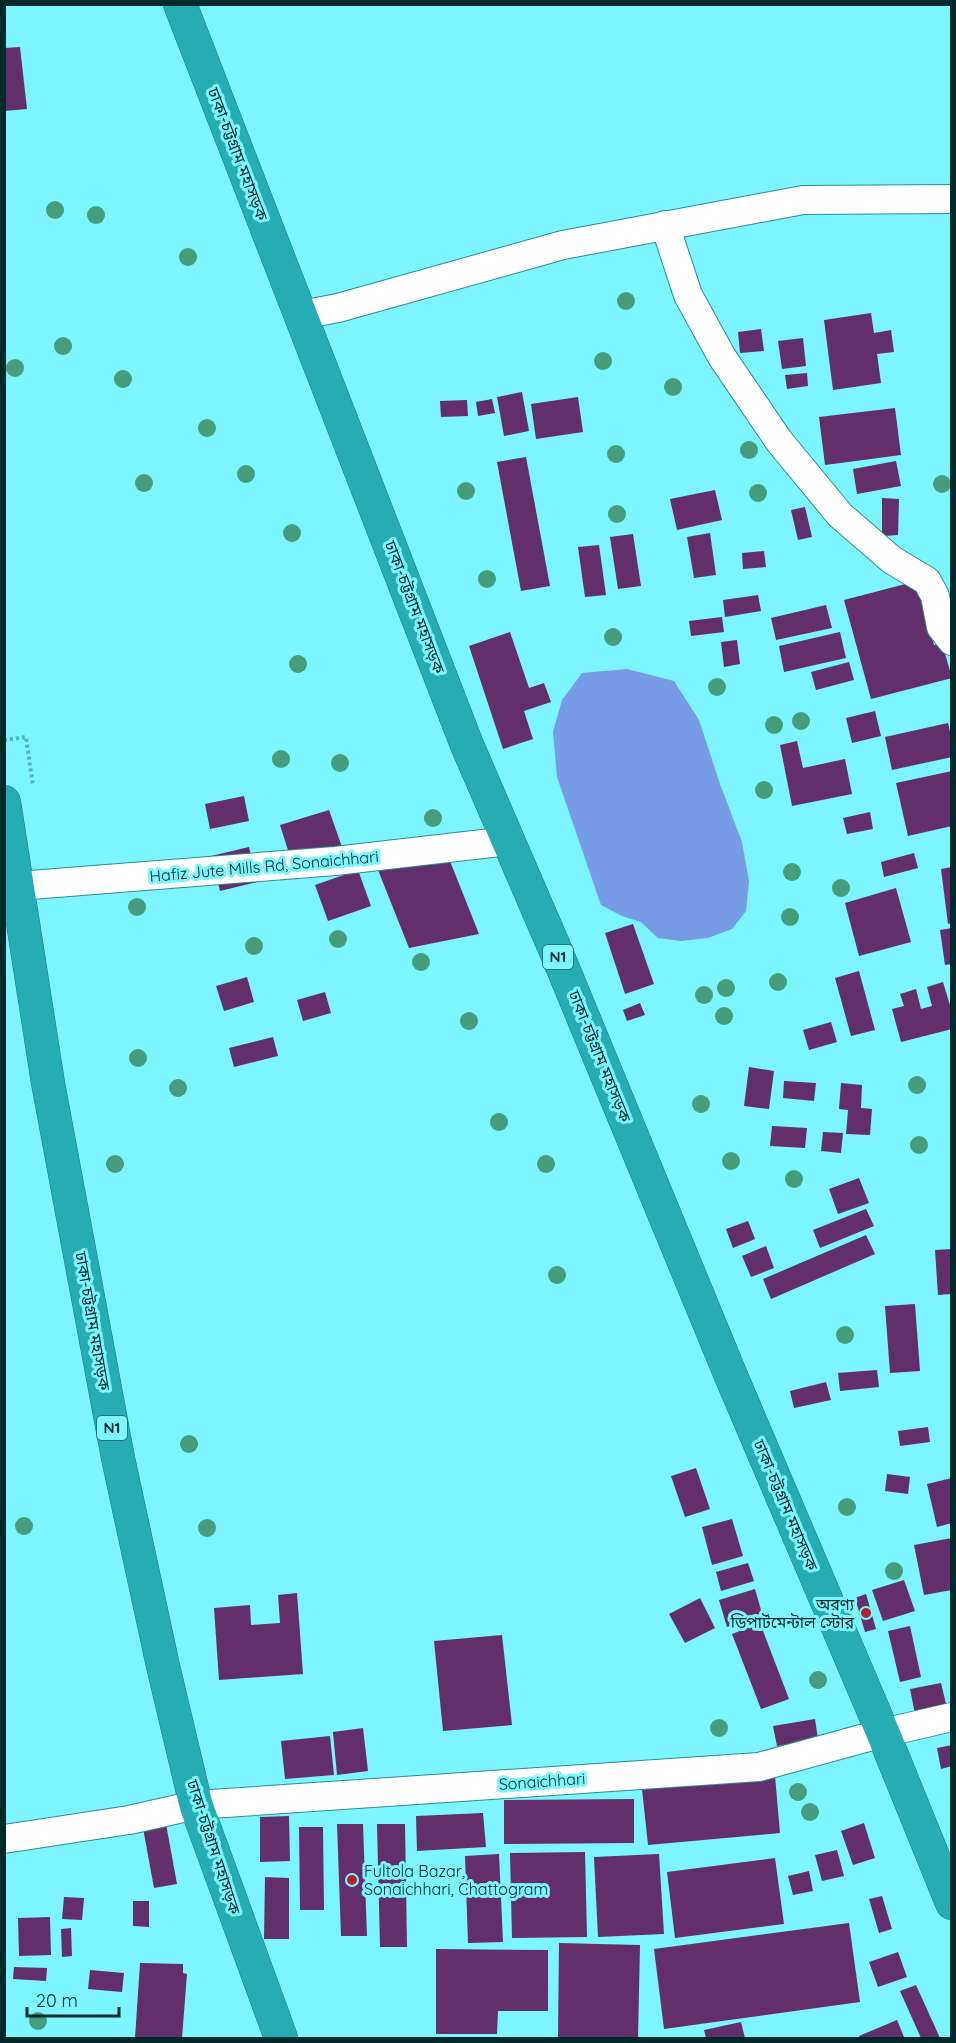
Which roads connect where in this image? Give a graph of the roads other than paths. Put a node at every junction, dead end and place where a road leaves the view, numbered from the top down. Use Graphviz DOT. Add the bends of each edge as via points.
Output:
graph roads {
  1 [pos="180,4"];
  2 [pos="951,199"];
  3 [pos="665,225"];
  4 [pos="301,315"];
  5 [pos="951,641"];
  6 [pos="19,799"];
  7 [pos="509,841"];
  8 [pos="18,886"];
  9 [pos="951,1717"];
  10 [pos="883,1733"];
  11 [pos="196,1805"];
  12 [pos="4,1839"];
  13 [pos="951,1903"];
  14 [pos="281,2038"];
  1 -- 4 [label="highway, ঢাকা-চট্টগ্রাম মহাসড়ক / N1"];
  2 -- 3 [label="street" via="803,200"];
  3 -- 4 [label="street" via="563,245"];
  3 -- 5 [label="street" via="688,295 722,357 779,441 840,515 892,560 927,581 935,596 940,627"];
  4 -- 7 [label="highway, ঢাকা-চট্টগ্রাম মহাসড়ক / N1"];
  6 -- 8 [label="highway, ঢাকা-চট্টগ্রাম মহাসড়ক / N1"];
  7 -- 8 [label="street, Hafiz Jute Mills Rd, Sonaichhari" via="335,861"];
  7 -- 10 [label="highway, ঢাকা-চট্টগ্রাম মহাসড়ক / N1"];
  8 -- 11 [label="highway, ঢাকা-চট্টগ্রাম মহাসড়ক / N1" via="48,1083 118,1458"];
  9 -- 10 [label="street, Sonaichhari"];
  10 -- 11 [label="street, Sonaichhari" via="759,1767"];
  10 -- 13 [label="highway, ঢাকা-চট্টগ্রাম মহাসড়ক / N1"];
  11 -- 12 [label="street, Sonaichhari" via="129,1820"];
  11 -- 14 [label="highway, ঢাকা-চট্টগ্রাম মহাসড়ক / N1"];
}
